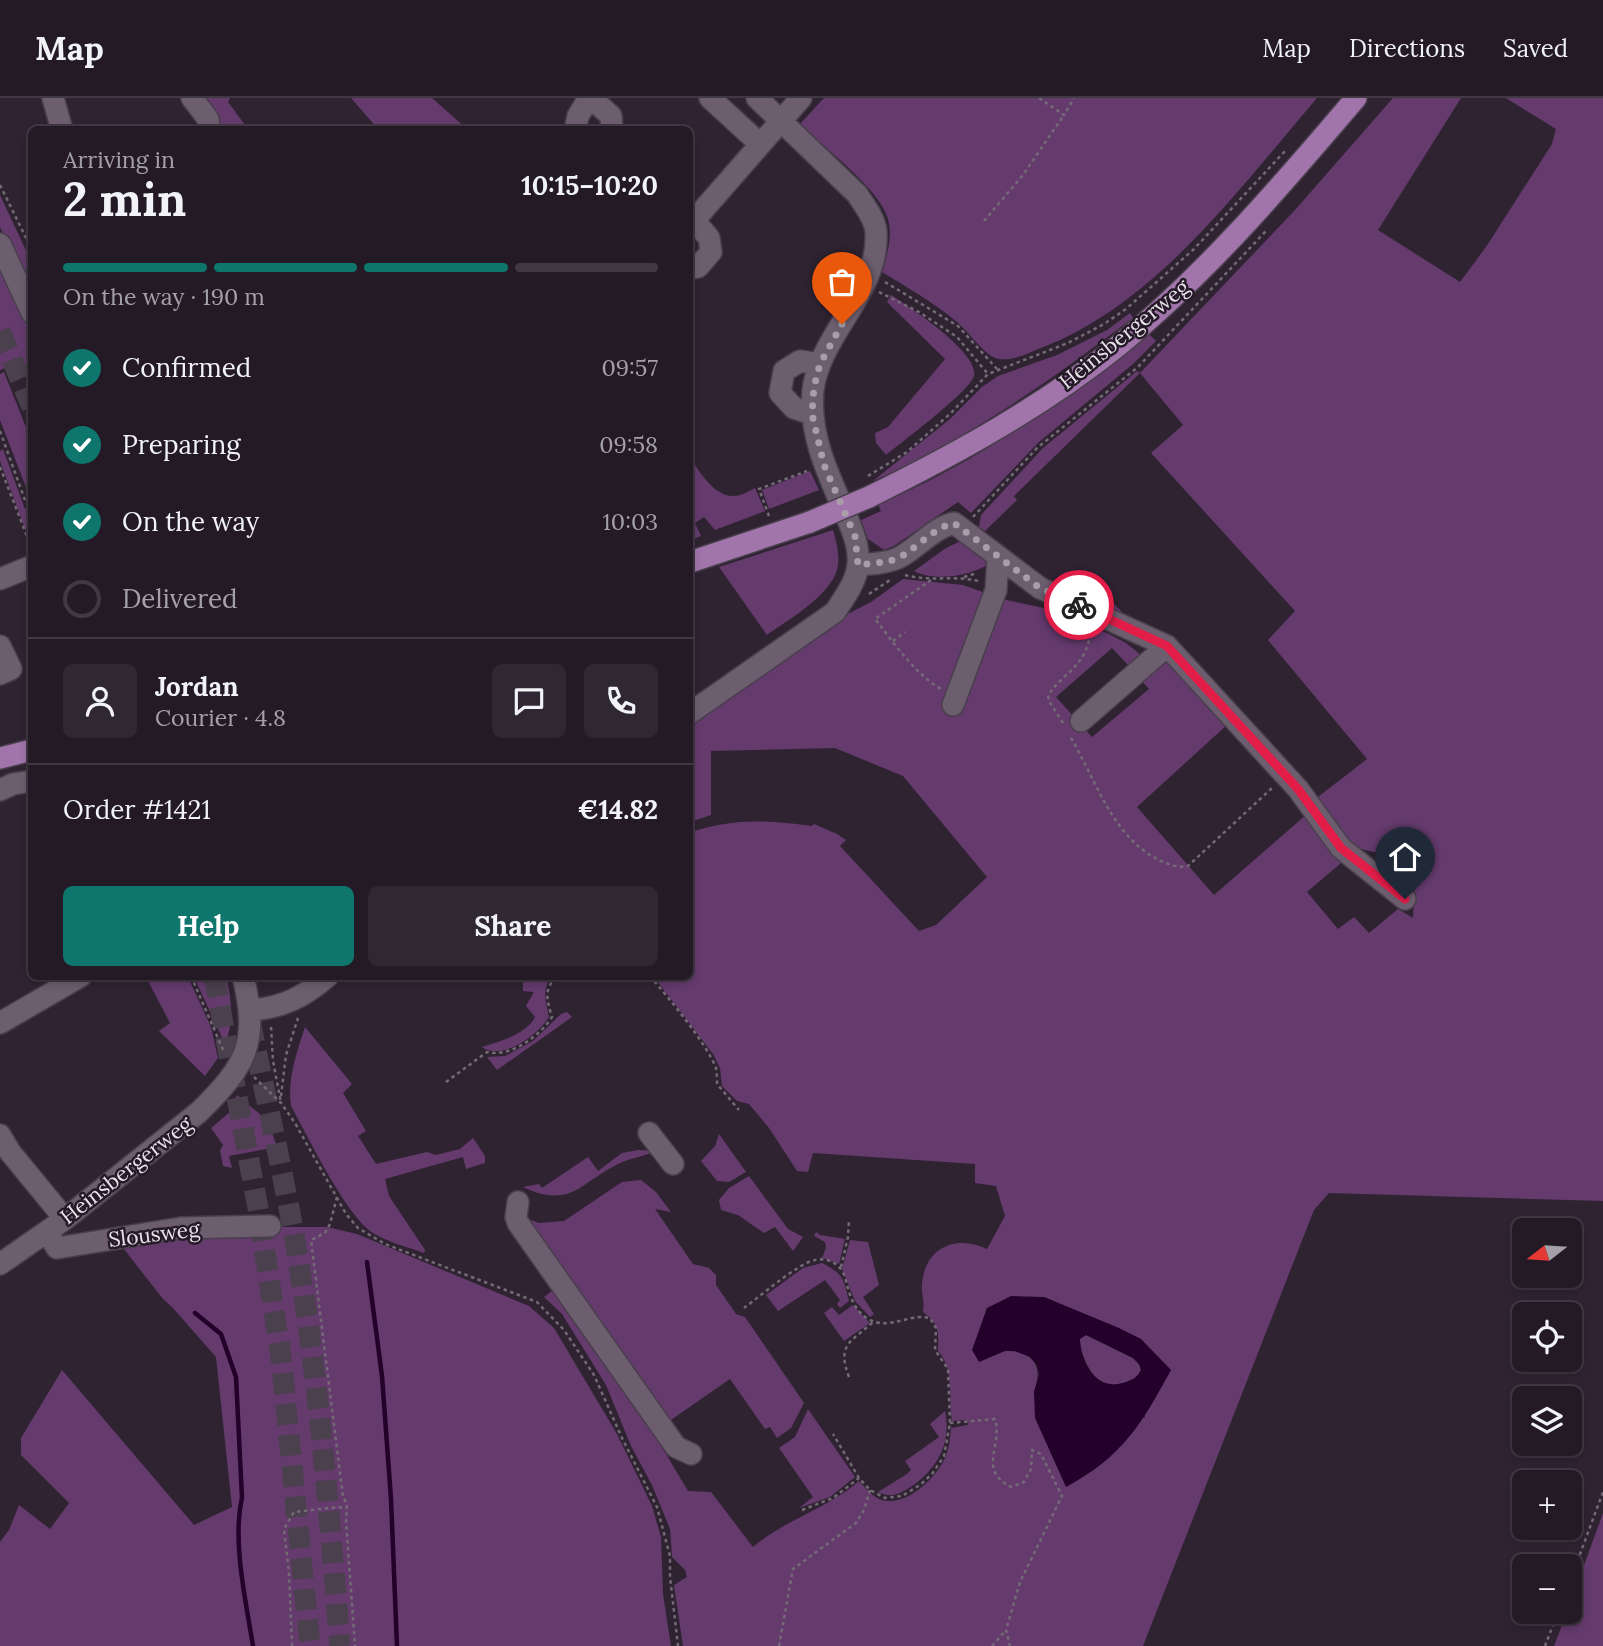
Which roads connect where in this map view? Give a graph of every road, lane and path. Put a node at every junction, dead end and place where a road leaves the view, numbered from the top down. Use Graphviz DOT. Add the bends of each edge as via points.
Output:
graph roads {
  1 [pos="53,98"];
  2 [pos="192,98"];
  3 [pos="590,98"];
  4 [pos="710,98"];
  5 [pos="757,98"];
  6 [pos="801,98"];
  7 [pos="1039,98"];
  8 [pos="1074,98"];
  9 [pos="1356,98"];
  10 [pos="1064,115"];
  11 [pos="781,120"];
  12 [pos="61,126"];
  13 [pos="209,126"];
  14 [pos="576,126"];
  15 [pos="612,126"];
  16 [pos="760,144"];
  17 [pos="1285,151"];
  18 [pos="0,185"];
  19 [pos="984,221"];
  20 [pos="693,222"];
  21 [pos="693,224"];
  22 [pos="28,242"];
  23 [pos="0,244"];
  24 [pos="693,268"];
  25 [pos="866,278"];
  26 [pos="28,304"];
  27 [pos="820,364"];
  28 [pos="997,369"];
  29 [pos="988,374"];
  30 [pos="812,414"];
  31 [pos="0,431"];
  32 [pos="5,444"];
  33 [pos="0,446"];
  34 [pos="824,465"];
  35 [pos="0,467"];
  36 [pos="866,488"];
  37 [pos="28,501"];
  38 [pos="769,516"];
  39 [pos="28,539"];
  40 [pos="998,557"];
  41 [pos="693,561"];
  42 [pos="858,565"];
  43 [pos="28,568"];
  44 [pos="898,573"];
  45 [pos="0,579"];
  46 [pos="931,580"];
  47 [pos="996,586"];
  48 [pos="1100,628"];
  49 [pos="905,632"];
  50 [pos="893,641"];
  51 [pos="0,646"];
  52 [pos="1167,646"];
  53 [pos="0,674"];
  54 [pos="954,702"];
  55 [pos="693,711"];
  56 [pos="1072,728"];
  57 [pos="28,751"];
  58 [pos="0,758"];
  59 [pos="1286,776"];
  60 [pos="28,782"];
  61 [pos="0,790"];
  62 [pos="1405,899"];
  63 [pos="75,980"];
  64 [pos="193,980"];
  65 [pos="245,980"];
  66 [pos="323,980"];
  67 [pos="553,980"];
  68 [pos="654,980"];
  69 [pos="305,996"];
  70 [pos="260,1009"];
  71 [pos="0,1023"];
  72 [pos="237,1069"];
  73 [pos="446,1082"];
  74 [pos="281,1103"];
  75 [pos="739,1110"];
  76 [pos="649,1133"];
  77 [pos="0,1135"];
  78 [pos="673,1164"];
  79 [pos="337,1197"];
  80 [pos="518,1202"];
  81 [pos="65,1219"];
  82 [pos="849,1219"];
  83 [pos="270,1226"];
  84 [pos="47,1232"];
  85 [pos="0,1264"];
  86 [pos="841,1268"];
  87 [pos="744,1308"];
  88 [pos="874,1321"];
  89 [pos="849,1377"];
  90 [pos="950,1423"];
  91 [pos="833,1434"];
  92 [pos="691,1454"];
  93 [pos="859,1478"];
  94 [pos="870,1490"];
  95 [pos="1603,1492"];
  96 [pos="346,1509"];
  97 [pos="802,1510"];
  98 [pos="1580,1554"];
  99 [pos="1553,1624"];
  100 [pos="1006,1630"];
  101 [pos="292,1646"];
  102 [pos="355,1646"];
  103 [pos="678,1646"];
  104 [pos="779,1646"];
  105 [pos="992,1646"];
  106 [pos="1010,1646"];
  107 [pos="1545,1646"];
  1 -- 12 [label="street"];
  2 -- 13 [label="street"];
  3 -- 14 [label="street"];
  3 -- 15 [label="street" via="611,116"];
  4 -- 16 [label="street"];
  5 -- 11 [label="street"];
  6 -- 11 [label="street"];
  7 -- 10 [label="path"];
  8 -- 10 [label="path"];
  9 -- 36 [label="main road, Heinsbergerweg" via="1210,262 1117,346 1000,427 926,469"];
  10 -- 19 [label="path" via="1023,176"];
  11 -- 16 [label="street"];
  11 -- 25 [label="street" via="857,194 868,211 876,230"];
  16 -- 20 [label="street"];
  17 -- 28 [label="path, Heinsbergerweg" via="1194,249 1126,309 1056,349"];
  18 -- 22 [label="path"];
  21 -- 24 [label="street" via="709,238 711,252"];
  23 -- 26 [label="street"];
  25 -- 27 [label="street"];
  25 -- 28 [label="path" via="912,296 958,326"];
  25 -- 29 [label="path" via="957,337"];
  27 -- 30 [label="street"];
  27 -- 30 [label="street" via="800,361 785,371 780,393 794,408"];
  28 -- 29 [label="path, Heinsbergerweg"];
  29 -- 36 [label="path, Heinsbergerweg"];
  30 -- 34 [label="street"];
  31 -- 32 [label="path"];
  32 -- 33 [label="path"];
  32 -- 37 [label="path"];
  34 -- 38 [label="path" via="759,489"];
  34 -- 42 [label="street" via="855,536"];
  35 -- 39 [label="path"];
  36 -- 41 [label="main road, Heinsbergerweg, bridge" via="810,522"];
  40 -- 42 [label="street" via="954,523 900,557"];
  40 -- 47 [label="street"];
  40 -- 52 [label="street" via="1040,588"];
  42 -- 55 [label="street" via="835,612"];
  43 -- 45 [label="street"];
  44 -- 46 [label="path"];
  46 -- 47 [label="path" via="963,577"];
  46 -- 50 [label="path" via="875,619"];
  47 -- 54 [label="street"];
  48 -- 56 [label="path" via="1092,626 1081,660 1048,695"];
  49 -- 50 [label="path"];
  50 -- 54 [label="path"];
  51 -- 53 [label="street" via="11,668"];
  52 -- 56 [label="street"];
  52 -- 59 [label="street"];
  56 -- 59 [label="path" via="1114,818 1144,852 1181,867 1188,866"];
  57 -- 58 [label="main road"];
  59 -- 62 [label="street" via="1341,848"];
  60 -- 61 [label="street"];
  63 -- 71 [label="street"];
  64 -- 72 [label="path"];
  65 -- 70 [label="street, Heinsbergerweg"];
  66 -- 69 [label="street"];
  67 -- 73 [label="path" via="545,994 552,1017 543,1030 512,1049 496,1055 487,1052"];
  68 -- 75 [label="path" via="708,1054 717,1069 717,1084"];
  69 -- 70 [label="street"];
  69 -- 74 [label="path" via="286,1055"];
  70 -- 72 [label="street, Heinsbergerweg"];
  70 -- 74 [label="path"];
  72 -- 74 [label="path"];
  72 -- 81 [label="street, Heinsbergerweg" via="199,1112"];
  74 -- 79 [label="path"];
  76 -- 78 [label="street"];
  77 -- 81 [label="street"];
  79 -- 96 [label="path" via="325,1233 310,1240"];
  79 -- 103 [label="path" via="346,1214 370,1237 537,1302 564,1330 594,1375 657,1507 670,1556"];
  80 -- 92 [label="street" via="518,1223 676,1447"];
  81 -- 84 [label="street, Heinsbergerweg"];
  82 -- 86 [label="path"];
  83 -- 84 [label="street, Slousweg" via="181,1228 57,1248"];
  84 -- 85 [label="street, Heinsbergerweg"];
  86 -- 87 [label="path" via="832,1261 814,1259"];
  86 -- 88 [label="path" via="859,1311"];
  88 -- 89 [label="path" via="847,1342 844,1356"];
  88 -- 90 [label="path" via="892,1324 918,1315 930,1318 936,1328 935,1350 947,1369"];
  90 -- 94 [label="path" via="944,1456 920,1485 902,1496 885,1498"];
  90 -- 100 [label="path" via="995,1419 998,1428 992,1468 1000,1481 1011,1487 1024,1482 1031,1469 1032,1450 1041,1454 1062,1496 1020,1582"];
  91 -- 93 [label="path"];
  93 -- 94 [label="path"];
  93 -- 97 [label="path" via="833,1498"];
  94 -- 104 [label="path" via="856,1523 793,1569"];
  95 -- 98 [label="path"];
  96 -- 101 [label="path" via="294,1512 284,1529"];
  96 -- 102 [label="path"];
  99 -- 107 [label="path"];
  100 -- 105 [label="path"];
  100 -- 106 [label="path"];
}
